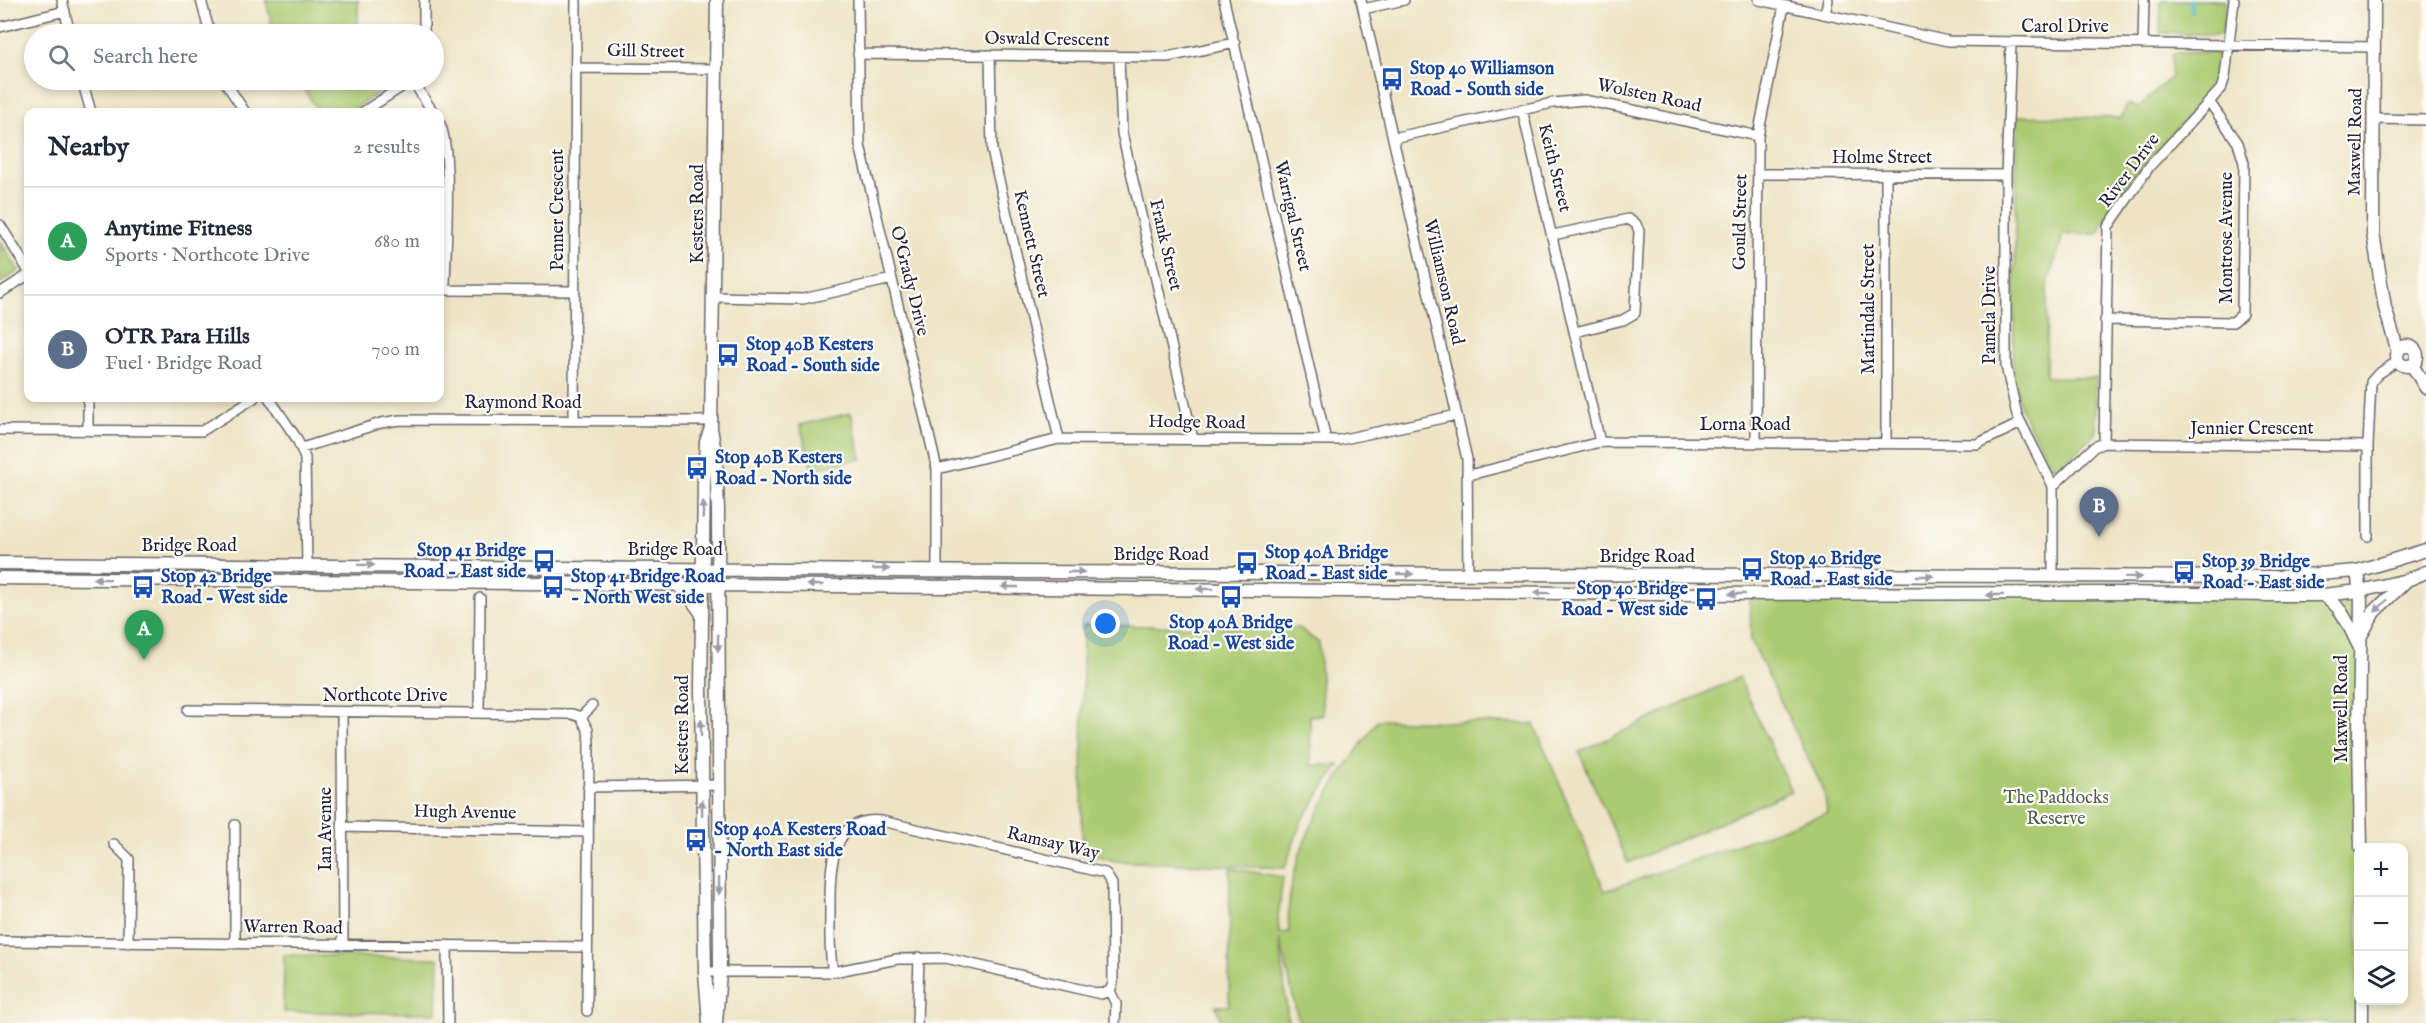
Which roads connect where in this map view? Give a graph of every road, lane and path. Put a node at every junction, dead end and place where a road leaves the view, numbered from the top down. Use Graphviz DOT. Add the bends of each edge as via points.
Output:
graph roads {
  1 [pos="62,0"];
  2 [pos="201,0"];
  3 [pos="424,0"];
  4 [pos="576,0"];
  5 [pos="717,0"];
  6 [pos="858,0"];
  7 [pos="1224,0"];
  8 [pos="1404,0"];
  9 [pos="1759,0"];
  10 [pos="1828,0"];
  11 [pos="2144,0"];
  12 [pos="2234,0"];
  13 [pos="2374,0"];
  14 [pos="1362,5"];
  15 [pos="1784,6"];
  16 [pos="64,11"];
  17 [pos="1825,14"];
  18 [pos="67,24"];
  19 [pos="207,24"];
  20 [pos="424,24"];
  21 [pos="0,27"];
  22 [pos="1234,43"];
  23 [pos="2011,43"];
  24 [pos="2143,44"];
  25 [pos="2228,46"];
  26 [pos="2375,48"];
  27 [pos="858,54"];
  28 [pos="990,56"];
  29 [pos="1119,57"];
  30 [pos="575,68"];
  31 [pos="717,69"];
  32 [pos="84,90"];
  33 [pos="231,90"];
  34 [pos="397,90"];
  35 [pos="419,90"];
  36 [pos="2211,103"];
  37 [pos="89,108"];
  38 [pos="242,108"];
  39 [pos="369,108"];
  40 [pos="430,108"];
  41 [pos="1522,109"];
  42 [pos="2374,119"];
  43 [pos="2426,120"];
  44 [pos="1758,136"];
  45 [pos="444,137"];
  46 [pos="1393,138"];
  47 [pos="1758,174"];
  48 [pos="1886,175"];
  49 [pos="2006,175"];
  50 [pos="0,225"];
  51 [pos="444,228"];
  52 [pos="1553,235"];
  53 [pos="24,264"];
  54 [pos="24,278"];
  55 [pos="892,279"];
  56 [pos="444,290"];
  57 [pos="574,291"];
  58 [pos="0,293"];
  59 [pos="715,297"];
  60 [pos="2105,320"];
  61 [pos="1575,332"];
  62 [pos="2401,353"];
  63 [pos="2412,364"];
  64 [pos="2426,388"];
  65 [pos="88,402"];
  66 [pos="248,402"];
  67 [pos="272,402"];
  68 [pos="1457,415"];
  69 [pos="574,420"];
  70 [pos="2020,423"];
  71 [pos="711,424"];
  72 [pos="0,430"];
  73 [pos="88,430"];
  74 [pos="1059,438"];
  75 [pos="1193,439"];
  76 [pos="1326,440"];
  77 [pos="1600,441"];
  78 [pos="1756,442"];
  79 [pos="1886,443"];
  80 [pos="2104,443"];
  81 [pos="2368,446"];
  82 [pos="302,448"];
  83 [pos="937,469"];
  84 [pos="1469,476"];
  85 [pos="2053,486"];
  86 [pos="2368,536"];
  87 [pos="2426,550"];
  88 [pos="0,563"];
  89 [pos="307,565"];
  90 [pos="702,568"];
  91 [pos="718,569"];
  92 [pos="937,569"];
  93 [pos="2357,572"];
  94 [pos="2426,572"];
  95 [pos="1305,573"];
  96 [pos="1468,574"];
  97 [pos="1622,575"];
  98 [pos="2053,576"];
  99 [pos="0,578"];
  100 [pos="308,580"];
  101 [pos="2407,580"];
  102 [pos="676,584"];
  103 [pos="702,584"];
  104 [pos="718,584"];
  105 [pos="938,586"];
  106 [pos="1306,590"];
  107 [pos="2360,591"];
  108 [pos="1468,592"];
  109 [pos="1622,593"];
  110 [pos="2054,593"];
  111 [pos="2322,595"];
  112 [pos="480,598"];
  113 [pos="702,614"];
  114 [pos="2361,635"];
  115 [pos="2360,649"];
  116 [pos="592,706"];
  117 [pos="188,710"];
  118 [pos="479,712"];
  119 [pos="342,713"];
  120 [pos="581,717"];
  121 [pos="719,785"];
  122 [pos="701,786"];
  123 [pos="588,787"];
  124 [pos="235,825"];
  125 [pos="342,827"];
  126 [pos="588,832"];
  127 [pos="2361,843"];
  128 [pos="114,844"];
  129 [pos="0,941"];
  130 [pos="128,943"];
  131 [pos="235,944"];
  132 [pos="343,945"];
  133 [pos="447,946"];
  134 [pos="586,947"];
  135 [pos="919,957"];
  136 [pos="705,972"];
  137 [pos="832,972"];
  138 [pos="720,973"];
  139 [pos="1110,991"];
  140 [pos="2362,1005"];
  141 [pos="587,1011"];
  142 [pos="448,1023"];
  143 [pos="709,1023"];
  144 [pos="716,1023"];
  145 [pos="917,1023"];
  146 [pos="1115,1023"];
  147 [pos="2362,1023"];
  1 -- 16 [label="street"];
  2 -- 19 [label="street"];
  3 -- 20 [label="street"];
  4 -- 30 [label="street, Penner Crescent"];
  5 -- 31 [label="main road, Kesters Road"];
  6 -- 27 [label="street, O'Grady Drive"];
  7 -- 22 [label="street, Warrigal Street"];
  8 -- 14 [label="street"];
  9 -- 15 [label="street, Carol Drive"];
  10 -- 17 [label="street"];
  11 -- 24 [label="street"];
  12 -- 25 [label="street, River Drive"];
  13 -- 26 [label="main road, Maxwell Road"];
  14 -- 46 [label="street, Williamson Road"];
  15 -- 17 [label="street, Carol Drive"];
  15 -- 44 [label="street, Gould Street"];
  16 -- 18 [label="street"];
  16 -- 21 [label="street"];
  17 -- 23 [label="street, Carol Drive" via="1948,41"];
  22 -- 29 [label="street, Oswald Crescent" via="1176,56"];
  22 -- 76 [label="street, Warrigal Street"];
  23 -- 24 [label="street, Carol Drive"];
  23 -- 49 [label="street, Pamela Drive"];
  24 -- 25 [label="street, Carol Drive"];
  25 -- 26 [label="street, Carol Drive"];
  25 -- 36 [label="street, River Drive" via="2224,83"];
  26 -- 42 [label="main road, Maxwell Road"];
  27 -- 28 [label="street, Oswald Crescent"];
  27 -- 55 [label="street, O'Grady Drive" via="860,145"];
  28 -- 29 [label="street, Oswald Crescent"];
  28 -- 74 [label="street, Kennett Street" via="992,150"];
  29 -- 75 [label="street, Frank Street" via="1122,133"];
  30 -- 31 [label="street, Gill Street"];
  30 -- 57 [label="street, Penner Crescent"];
  31 -- 59 [label="main road, Kesters Road"];
  32 -- 37 [label="street"];
  33 -- 38 [label="street"];
  34 -- 39 [label="street"];
  35 -- 40 [label="street"];
  36 -- 60 [label="street, River Drive" via="2149,167 2108,227"];
  36 -- 60 [label="street, Montrose Avenue" via="2235,137 2244,163 2242,314 2233,322"];
  41 -- 44 [label="street, Wolsten Road" via="1592,100"];
  41 -- 46 [label="street, Wolsten Road"];
  41 -- 52 [label="street, Keith Street"];
  42 -- 43 [label="street"];
  42 -- 62 [label="main road, Maxwell Road" via="2373,225 2385,308"];
  44 -- 47 [label="street, Gould Street"];
  45 -- 51 [label="street"];
  46 -- 68 [label="street, Williamson Road"];
  47 -- 48 [label="street, Holme Street"];
  47 -- 78 [label="street, Gould Street"];
  48 -- 49 [label="street, Holme Street"];
  48 -- 79 [label="street, Martindale Street"];
  49 -- 70 [label="street, Pamela Drive" via="2006,366"];
  50 -- 53 [label="street"];
  52 -- 61 [label="street, Keith Street"];
  52 -- 61 [label="street, Keith Street" via="1628,219 1639,231 1635,312 1623,320"];
  54 -- 58 [label="street"];
  55 -- 59 [label="street" via="803,299"];
  55 -- 83 [label="street, O'Grady Drive"];
  56 -- 57 [label="street"];
  57 -- 69 [label="street, Penner Crescent"];
  59 -- 71 [label="main road, Kesters Road"];
  60 -- 80 [label="street, River Drive"];
  61 -- 77 [label="street, Keith Street"];
  62 -- 63 [label="main road" via="2404,366"];
  62 -- 63 [label="main road, Maxwell Road" via="2413,347 2417,359"];
  62 -- 81 [label="street" via="2372,382"];
  63 -- 64 [label="main road"];
  65 -- 73 [label="street"];
  66 -- 73 [label="street" via="202,430"];
  67 -- 82 [label="street"];
  68 -- 76 [label="street, Hodge Road"];
  68 -- 84 [label="street, Williamson Road"];
  69 -- 71 [label="street, Raymond Road"];
  69 -- 82 [label="street, Raymond Road" via="391,420"];
  70 -- 79 [label="street, Lorna Road" via="1977,444"];
  70 -- 85 [label="street, Pamela Drive"];
  90 -- 71 [label="main road, Kesters Road, one-way" via="705,457"];
  71 -- 91 [label="main road, Kesters Road" via="716,458"];
  72 -- 73 [label="street"];
  74 -- 75 [label="street, Hodge Road"];
  74 -- 83 [label="street, Hodge Road"];
  75 -- 76 [label="street, Hodge Road"];
  77 -- 78 [label="street, Lorna Road"];
  77 -- 84 [label="street, Lorna Road"];
  78 -- 79 [label="street, Lorna Road"];
  80 -- 81 [label="street, Jennier Crescent"];
  80 -- 85 [label="street" via="2094,447"];
  81 -- 86 [label="street"];
  82 -- 89 [label="street" via="307,474"];
  83 -- 92 [label="street, O'Grady Drive"];
  84 -- 96 [label="street, Williamson Road"];
  85 -- 98 [label="street, Pamela Drive"];
  87 -- 93 [label="main road, Bridge Road"];
  88 -- 89 [label="main road, Bridge Road"];
  89 -- 90 [label="main road, Bridge Road, one-way"];
  89 -- 100 [label="main road"];
  90 -- 91 [label="main road, Bridge Road"];
  90 -- 103 [label="main road, Kesters Road"];
  91 -- 92 [label="main road, Bridge Road, one-way"];
  91 -- 104 [label="main road, Kesters Road"];
  92 -- 95 [label="main road, Bridge Road, one-way"];
  92 -- 105 [label="main road"];
  98 -- 93 [label="main road, Bridge Road, one-way" via="2279,577"];
  93 -- 107 [label="main road, Maxwell Road"];
  94 -- 101 [label="main road, Bridge Road"];
  95 -- 96 [label="main road, Bridge Road, one-way"];
  95 -- 106 [label="main road"];
  96 -- 97 [label="main road, Bridge Road"];
  96 -- 108 [label="main road"];
  97 -- 98 [label="main road, Bridge Road, one-way"];
  97 -- 109 [label="main road"];
  98 -- 110 [label="main road"];
  100 -- 99 [label="main road, Bridge Road, one-way"];
  100 -- 102 [label="main road, Bridge Road"];
  101 -- 107 [label="main road, Bridge Road"];
  101 -- 114 [label="main road, one-way" via="2374,612"];
  102 -- 103 [label="main road, Bridge Road"];
  102 -- 113 [label="main road"];
  103 -- 104 [label="main road, Bridge Road"];
  103 -- 113 [label="main road, Kesters Road"];
  105 -- 104 [label="main road, Bridge Road, one-way"];
  104 -- 121 [label="main road, Kesters Road, one-way"];
  106 -- 105 [label="main road, Bridge Road, one-way"];
  106 -- 108 [label="main road, Bridge Road"];
  107 -- 111 [label="main road, Bridge Road"];
  107 -- 114 [label="main road, Maxwell Road"];
  109 -- 108 [label="main road, Bridge Road, one-way"];
  110 -- 109 [label="main road, Bridge Road, one-way"];
  110 -- 111 [label="main road, Bridge Road"];
  111 -- 115 [label="main road" via="2340,609"];
  112 -- 118 [label="street"];
  122 -- 113 [label="main road, Kesters Road, one-way"];
  114 -- 115 [label="main road, Maxwell Road"];
  115 -- 127 [label="main road, Maxwell Road"];
  116 -- 120 [label="street"];
  117 -- 119 [label="street, Northcote Drive"];
  118 -- 119 [label="street, Northcote Drive"];
  118 -- 120 [label="street, Northcote Drive"];
  119 -- 125 [label="street, Ian Avenue"];
  120 -- 123 [label="street" via="588,730"];
  121 -- 122 [label="street"];
  121 -- 138 [label="main road, Kesters Road, one-way"];
  122 -- 123 [label="street"];
  136 -- 122 [label="main road, Kesters Road, one-way"];
  123 -- 126 [label="street"];
  124 -- 131 [label="street"];
  125 -- 126 [label="street, Hugh Avenue"];
  125 -- 132 [label="street, Ian Avenue"];
  126 -- 134 [label="street"];
  128 -- 130 [label="street" via="129,859"];
  129 -- 130 [label="street, Warren Road"];
  130 -- 131 [label="street, Warren Road"];
  131 -- 132 [label="street, Warren Road"];
  132 -- 133 [label="street, Warren Road"];
  133 -- 134 [label="street, Warren Road"];
  133 -- 142 [label="street"];
  134 -- 141 [label="street"];
  135 -- 137 [label="street"];
  135 -- 139 [label="street" via="946,958 1089,993"];
  135 -- 145 [label="street"];
  136 -- 138 [label="street"];
  136 -- 143 [label="main road, Kesters Road"];
  137 -- 138 [label="street"];
  137 -- 139 [label="street, Ramsay Way" via="833,857 845,833 872,820 1106,873 1112,884 1114,974"];
  138 -- 144 [label="main road, Kesters Road"];
  139 -- 146 [label="street, Ramsay Way" via="1116,1004"];
  140 -- 147 [label="main road"];
}
